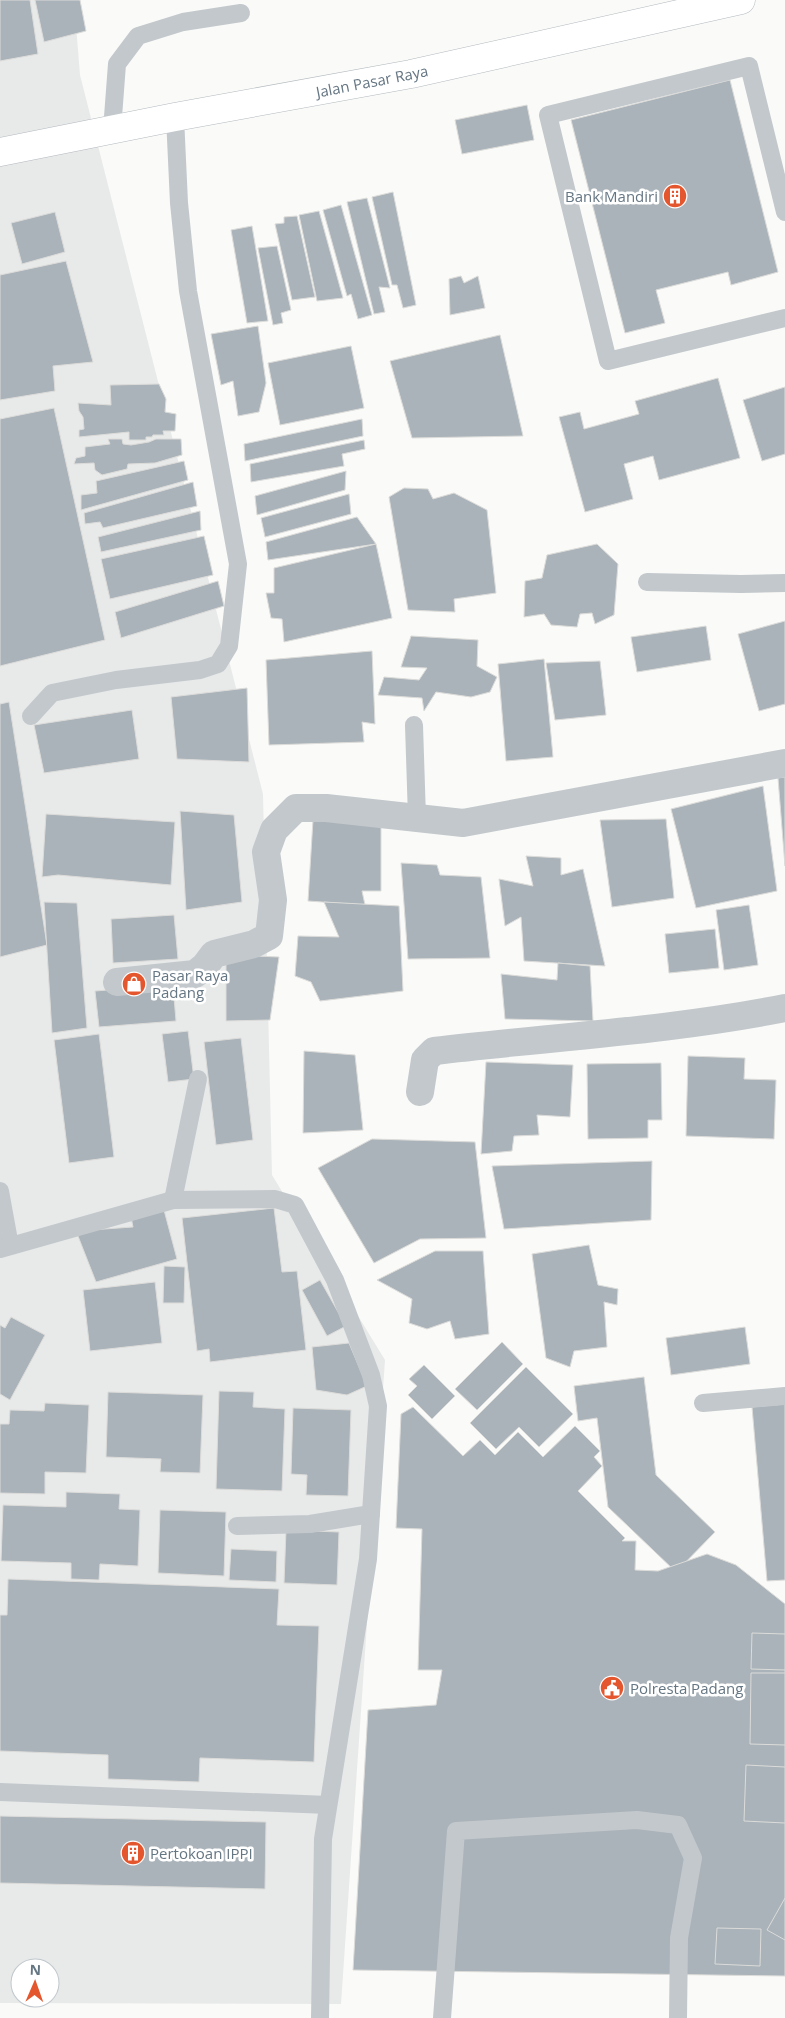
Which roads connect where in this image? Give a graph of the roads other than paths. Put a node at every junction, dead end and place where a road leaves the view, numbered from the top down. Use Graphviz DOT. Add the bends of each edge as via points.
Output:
graph roads {
  1 [pos="741,0"];
  2 [pos="241,13"];
  3 [pos="175,117"];
  4 [pos="112,130"];
  5 [pos="0,152"];
  6 [pos="785,212"];
  7 [pos="785,318"];
  8 [pos="647,582"];
  9 [pos="785,583"];
  10 [pos="31,716"];
  11 [pos="414,725"];
  12 [pos="785,763"];
  13 [pos="417,818"];
  14 [pos="116,982"];
  15 [pos="785,1008"];
  16 [pos="198,1079"];
  17 [pos="420,1092"];
  18 [pos="0,1191"];
  19 [pos="173,1200"];
  20 [pos="5,1248"];
  21 [pos="785,1396"];
  22 [pos="703,1403"];
  23 [pos="371,1514"];
  24 [pos="237,1526"];
  25 [pos="0,1792"];
  26 [pos="328,1805"];
  27 [pos="320,2018"];
  28 [pos="442,2018"];
  29 [pos="678,2018"];
  1 -- 3 [label="main road, Jalan Pasar Raya" via="412,74"];
  2 -- 4 [label="lane" via="183,22 138,36 117,64"];
  3 -- 4 [label="main road, Jalan Pasar Raya"];
  3 -- 10 [label="lane" via="179,204 188,290 238,564 229,646 218,664 200,670 116,680 52,693"];
  4 -- 5 [label="main road, Jalan Pasar Raya"];
  6 -- 7 [label="lane" via="749,66 548,115 608,361"];
  8 -- 9 [label="lane"];
  11 -- 13 [label="lane"];
  12 -- 13 [label="street" via="463,822"];
  13 -- 14 [label="street" via="296,808 274,830 266,852 273,900 269,936 254,944 214,954 195,974"];
  15 -- 17 [label="street" via="559,1039 434,1051 425,1060"];
  16 -- 19 [label="lane"];
  18 -- 20 [label="lane"];
  19 -- 20 [label="lane"];
  19 -- 23 [label="lane" via="275,1199 295,1205 335,1280 371,1375 378,1406"];
  21 -- 22 [label="lane"];
  23 -- 24 [label="lane" via="310,1524"];
  23 -- 26 [label="lane" via="368,1559"];
  25 -- 26 [label="lane"];
  26 -- 27 [label="lane" via="323,1839"];
  28 -- 29 [label="lane" via="456,1831 637,1820 678,1825 693,1858 679,1938"];
}
